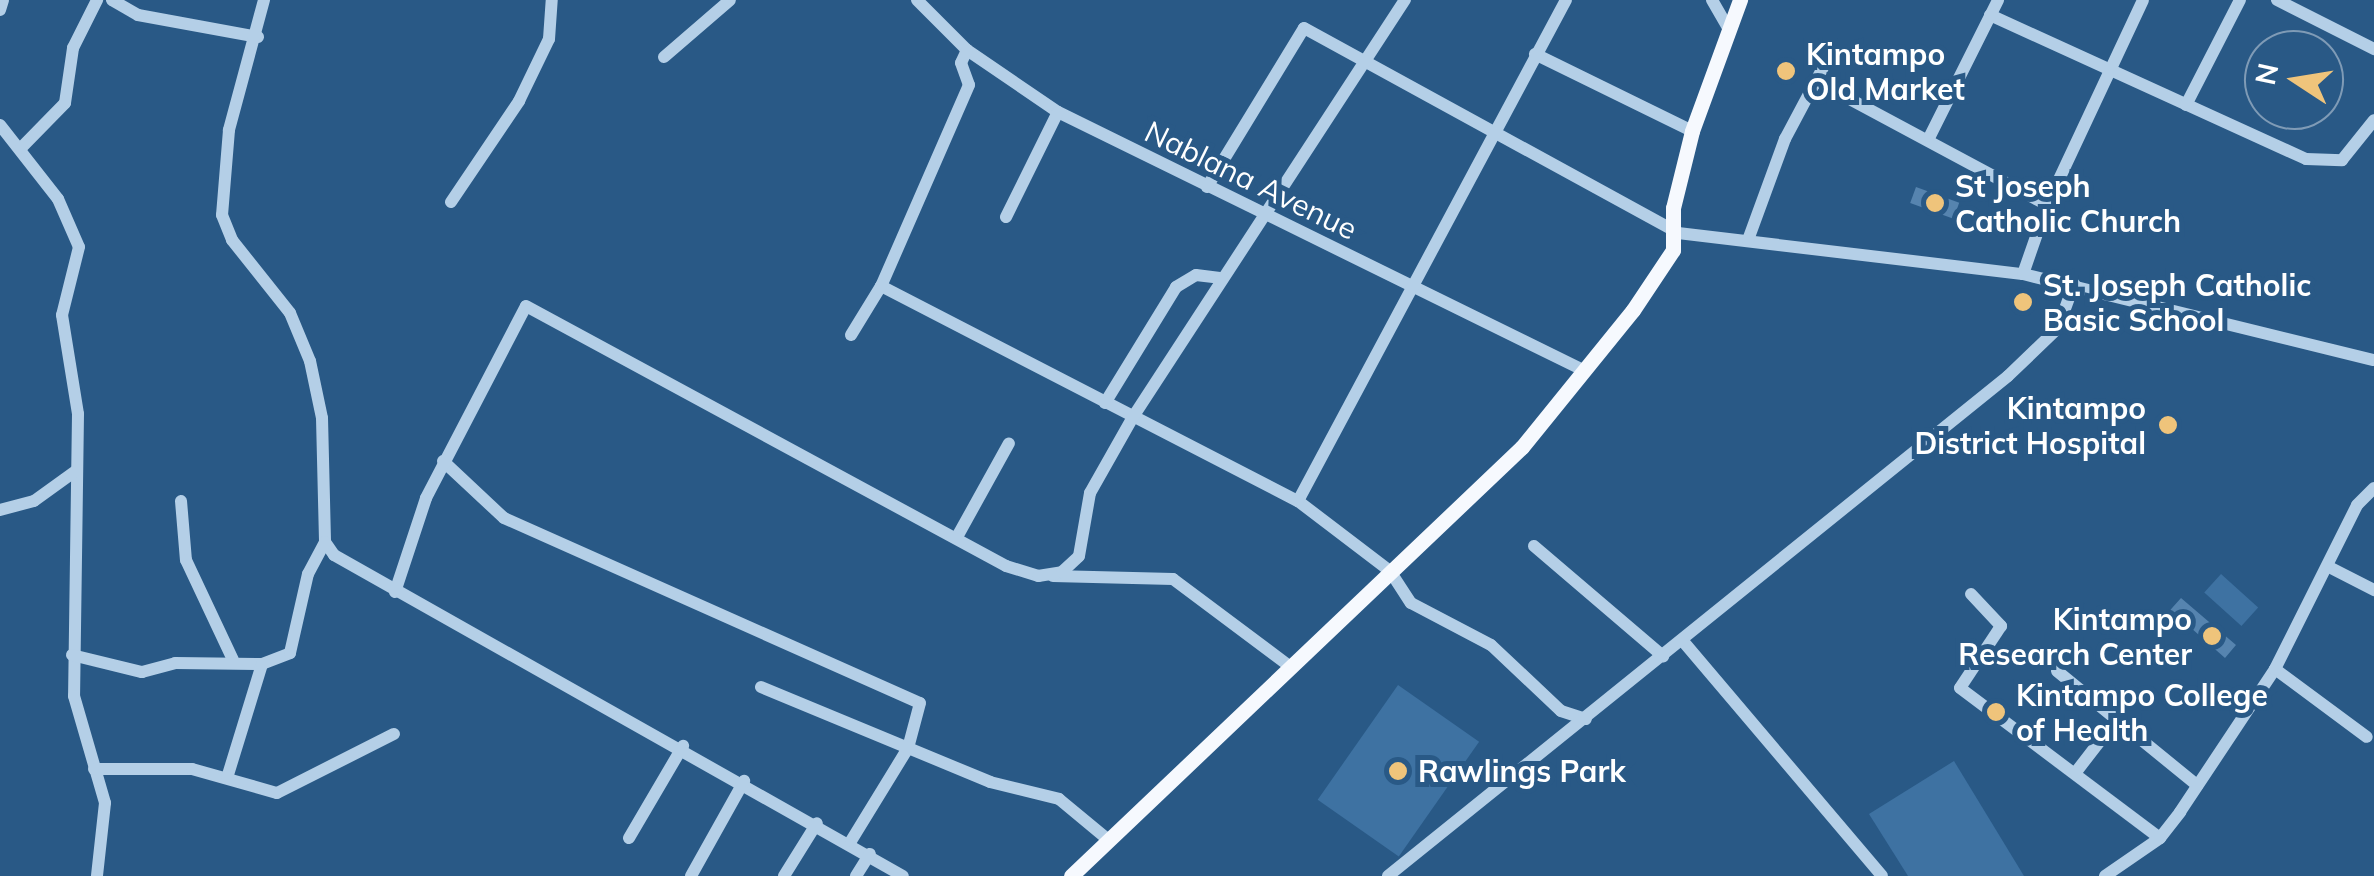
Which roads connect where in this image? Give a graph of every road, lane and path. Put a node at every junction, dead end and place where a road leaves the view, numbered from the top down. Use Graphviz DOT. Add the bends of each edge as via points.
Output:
graph roads {
  1 [pos="3,0"];
  2 [pos="97,0"];
  3 [pos="112,0"];
  4 [pos="264,0"];
  5 [pos="552,0"];
  6 [pos="730,0"];
  7 [pos="916,0"];
  8 [pos="1405,0"];
  9 [pos="1566,0"];
  10 [pos="1712,0"];
  11 [pos="1740,0"];
  12 [pos="1998,0"];
  13 [pos="2143,0"];
  14 [pos="2240,0"];
  15 [pos="2284,1"];
  16 [pos="0,10"];
  17 [pos="1990,16"];
  18 [pos="1728,28"];
  19 [pos="258,37"];
  20 [pos="966,50"];
  21 [pos="2374,50"];
  22 [pos="1536,54"];
  23 [pos="664,57"];
  24 [pos="1828,58"];
  25 [pos="1362,65"];
  26 [pos="2109,68"];
  27 [pos="1816,81"];
  28 [pos="2186,105"];
  29 [pos="1058,112"];
  30 [pos="2374,120"];
  31 [pos="0,125"];
  32 [pos="1692,131"];
  33 [pos="1494,136"];
  34 [pos="1930,136"];
  35 [pos="21,148"];
  36 [pos="1208,186"];
  37 [pos="450,202"];
  38 [pos="2046,204"];
  39 [pos="1262,213"];
  40 [pos="1006,216"];
  41 [pos="1678,233"];
  42 [pos="1748,240"];
  43 [pos="2024,274"];
  44 [pos="1222,278"];
  45 [pos="2074,284"];
  46 [pos="880,286"];
  47 [pos="1414,288"];
  48 [pos="852,335"];
  49 [pos="2374,360"];
  50 [pos="1585,371"];
  51 [pos="1105,403"];
  52 [pos="1133,417"];
  53 [pos="1009,443"];
  54 [pos="443,461"];
  55 [pos="77,470"];
  56 [pos="2374,488"];
  57 [pos="182,501"];
  58 [pos="1298,502"];
  59 [pos="0,510"];
  60 [pos="957,537"];
  61 [pos="325,542"];
  62 [pos="1534,546"];
  63 [pos="2329,567"];
  64 [pos="1390,570"];
  65 [pos="1051,575"];
  66 [pos="2374,590"];
  67 [pos="395,592"];
  68 [pos="1971,594"];
  69 [pos="1682,640"];
  70 [pos="72,656"];
  71 [pos="1663,656"];
  72 [pos="233,660"];
  73 [pos="262,664"];
  74 [pos="1288,665"];
  75 [pos="2275,668"];
  76 [pos="2057,671"];
  77 [pos="761,688"];
  78 [pos="1586,719"];
  79 [pos="2117,719"];
  80 [pos="394,734"];
  81 [pos="2367,737"];
  82 [pos="682,746"];
  83 [pos="908,748"];
  84 [pos="94,769"];
  85 [pos="2076,772"];
  86 [pos="228,778"];
  87 [pos="744,781"];
  88 [pos="2197,785"];
  89 [pos="817,823"];
  90 [pos="629,838"];
  91 [pos="1106,838"];
  92 [pos="2160,838"];
  93 [pos="851,842"];
  94 [pos="870,854"];
  95 [pos="97,876"];
  96 [pos="691,876"];
  97 [pos="784,876"];
  98 [pos="856,876"];
  99 [pos="903,876"];
  100 [pos="1074,876"];
  101 [pos="1388,876"];
  102 [pos="1882,876"];
  103 [pos="2105,876"];
  1 -- 16 [label="street"];
  2 -- 35 [label="street" via="73,48 65,104"];
  3 -- 19 [label="street" via="138,14"];
  4 -- 19 [label="street"];
  5 -- 37 [label="street" via="549,39 519,101"];
  6 -- 23 [label="street"];
  7 -- 20 [label="street, Nablana Avenue"];
  8 -- 25 [label="street"];
  9 -- 22 [label="street"];
  10 -- 18 [label="street"];
  11 -- 18 [label="main road"];
  12 -- 17 [label="street"];
  13 -- 26 [label="street"];
  14 -- 28 [label="street"];
  15 -- 21 [label="street"];
  17 -- 26 [label="street"];
  17 -- 34 [label="street"];
  18 -- 32 [label="main road"];
  19 -- 61 [label="street" via="229,130 222,216 232,240 290,313 310,361 322,418"];
  20 -- 29 [label="street, Nablana Avenue"];
  20 -- 46 [label="street" via="960,63 969,85"];
  22 -- 32 [label="street"];
  22 -- 33 [label="street"];
  24 -- 27 [label="street"];
  25 -- 33 [label="street"];
  25 -- 36 [label="street" via="1304,28"];
  25 -- 39 [label="street"];
  26 -- 28 [label="street"];
  26 -- 38 [label="street"];
  27 -- 34 [label="street"];
  27 -- 42 [label="street"];
  28 -- 30 [label="street" via="2294,156 2328,162 2353,154"];
  29 -- 36 [label="street, Nablana Avenue"];
  29 -- 40 [label="street"];
  31 -- 35 [label="street"];
  32 -- 41 [label="main road" via="1672,208"];
  33 -- 41 [label="street"];
  33 -- 47 [label="street"];
  34 -- 38 [label="street"];
  35 -- 55 [label="street" via="71,221 79,246 62,315 74,354"];
  36 -- 39 [label="street, Nablana Avenue"];
  38 -- 43 [label="street"];
  39 -- 44 [label="street"];
  39 -- 47 [label="street, Nablana Avenue"];
  41 -- 42 [label="street"];
  41 -- 50 [label="main road" via="1666,264"];
  42 -- 43 [label="street"];
  43 -- 45 [label="street"];
  44 -- 51 [label="street" via="1196,275 1176,287"];
  44 -- 52 [label="street"];
  45 -- 49 [label="street"];
  45 -- 69 [label="street" via="2058,328 2008,376"];
  46 -- 48 [label="street"];
  46 -- 51 [label="street"];
  47 -- 50 [label="street, Nablana Avenue"];
  47 -- 58 [label="street"];
  50 -- 64 [label="main road" via="1522,446"];
  51 -- 52 [label="street"];
  52 -- 58 [label="street"];
  52 -- 65 [label="street" via="1090,492 1078,556"];
  53 -- 60 [label="street"];
  54 -- 60 [label="street" via="515,314 538,306 784,451"];
  54 -- 67 [label="street"];
  54 -- 83 [label="street" via="504,518 920,703"];
  55 -- 59 [label="street" via="34,501"];
  55 -- 70 [label="street"];
  56 -- 63 [label="street" via="2357,505"];
  57 -- 72 [label="street" via="186,560"];
  58 -- 64 [label="street"];
  60 -- 65 [label="street" via="1021,573"];
  61 -- 67 [label="street"];
  61 -- 73 [label="street" via="308,574 290,653"];
  62 -- 71 [label="street"];
  63 -- 66 [label="street"];
  63 -- 75 [label="street"];
  64 -- 74 [label="main road"];
  64 -- 78 [label="street" via="1412,604 1491,645 1560,711"];
  65 -- 74 [label="street" via="1082,582 1142,573 1172,579"];
  67 -- 82 [label="street"];
  68 -- 85 [label="street" via="2001,626 1960,688"];
  69 -- 71 [label="street"];
  69 -- 102 [label="street"];
  70 -- 72 [label="street" via="142,672"];
  70 -- 84 [label="street"];
  71 -- 78 [label="street"];
  72 -- 73 [label="street"];
  73 -- 86 [label="street"];
  74 -- 91 [label="main road"];
  75 -- 81 [label="street"];
  75 -- 88 [label="street"];
  76 -- 79 [label="street"];
  77 -- 83 [label="street"];
  78 -- 101 [label="street"];
  79 -- 85 [label="street"];
  79 -- 88 [label="street"];
  80 -- 86 [label="street" via="293,788 250,788"];
  82 -- 87 [label="street"];
  82 -- 90 [label="street"];
  83 -- 91 [label="street" via="1059,799"];
  83 -- 93 [label="street"];
  84 -- 86 [label="street" via="136,763"];
  84 -- 95 [label="street" via="105,814"];
  85 -- 92 [label="street"];
  87 -- 89 [label="street"];
  87 -- 96 [label="street"];
  88 -- 92 [label="street"];
  89 -- 93 [label="street"];
  89 -- 97 [label="street"];
  91 -- 100 [label="main road"];
  92 -- 103 [label="street"];
  93 -- 94 [label="street"];
  94 -- 98 [label="street"];
  94 -- 99 [label="street"];
}
